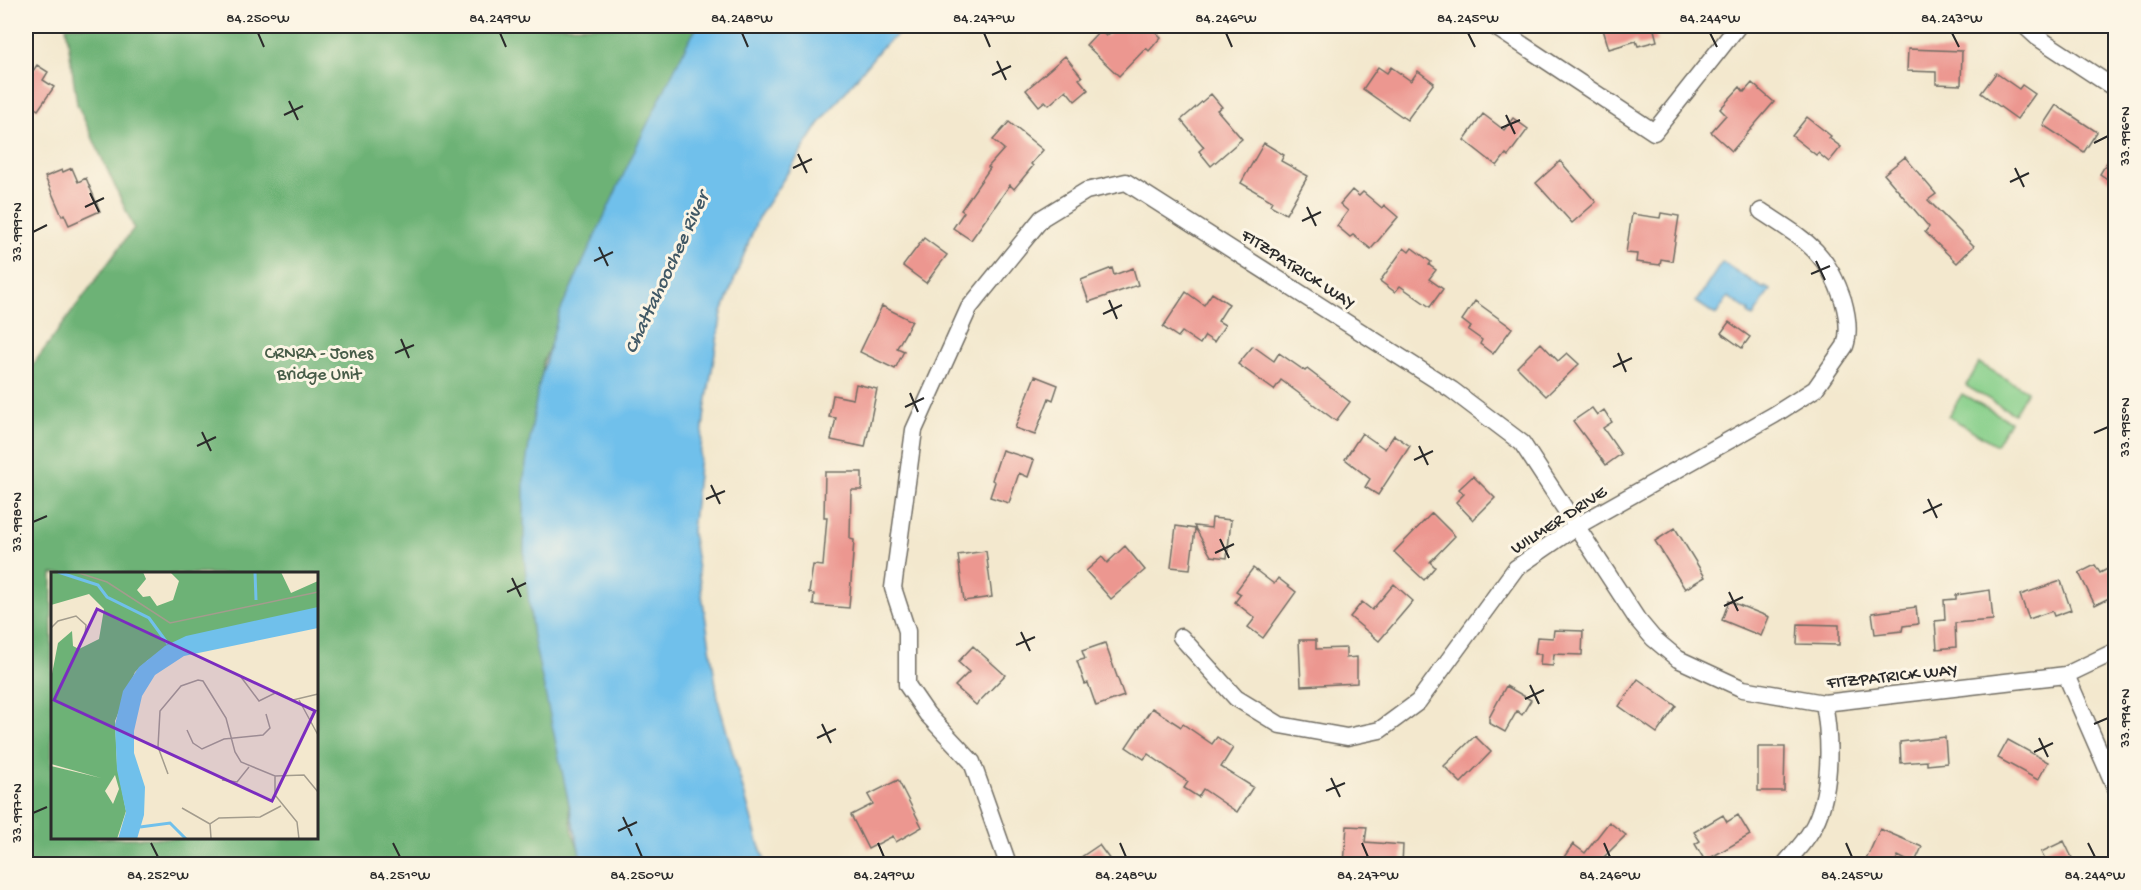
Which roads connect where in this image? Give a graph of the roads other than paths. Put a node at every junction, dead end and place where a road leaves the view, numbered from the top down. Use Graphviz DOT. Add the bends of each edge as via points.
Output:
graph roads {
  1 [pos="1494,26"];
  2 [pos="1738,26"];
  3 [pos="2025,26"];
  4 [pos="2115,88"];
  5 [pos="1761,211"];
  6 [pos="1577,526"];
  7 [pos="1180,637"];
  8 [pos="2115,651"];
  9 [pos="2066,675"];
  10 [pos="1824,702"];
  11 [pos="2115,789"];
  12 [pos="1008,864"];
  13 [pos="1785,864"];
  1 -- 2 [label="street" via="1654,132"];
  3 -- 4 [label="street"];
  5 -- 6 [label="street, WILMER DRIVE" via="1805,240 1834,275 1846,311 1845,346 1815,389"];
  6 -- 7 [label="street, WILMER DRIVE" via="1516,568 1418,702 1380,730 1347,737 1280,725 1236,698"];
  6 -- 10 [label="street, FITZPATRICK WAY" via="1637,619 1678,659 1743,689"];
  6 -- 12 [label="street, FITZPATRICK WAY" via="1522,443 1452,390 1126,182 1086,191 1042,218 969,308 914,430 893,588 907,632 907,685 927,714 972,762"];
  8 -- 9 [label="street, FITZPATRICK WAY"];
  9 -- 10 [label="street, FITZPATRICK WAY"];
  9 -- 11 [label="street"];
  10 -- 13 [label="street" via="1829,730 1825,796 1812,831"];
}
